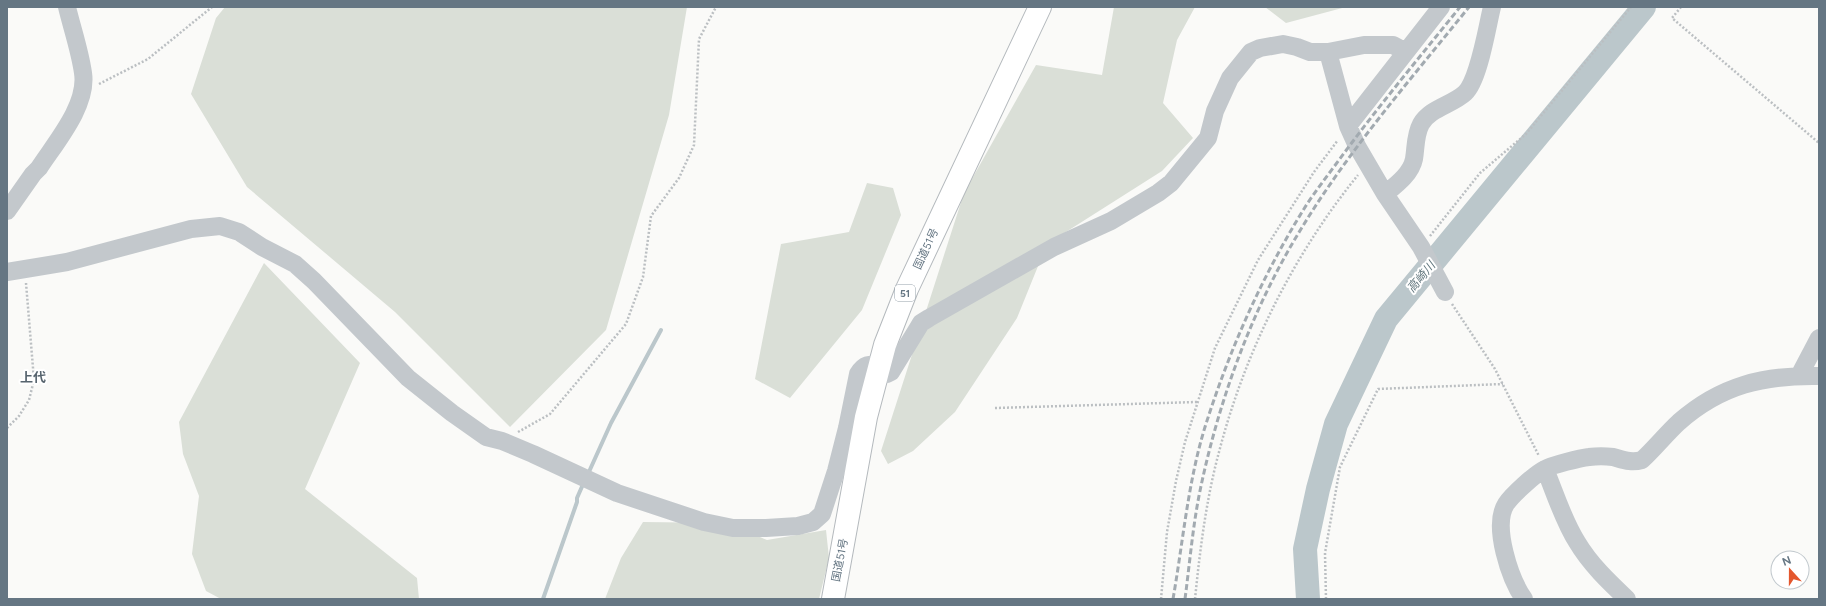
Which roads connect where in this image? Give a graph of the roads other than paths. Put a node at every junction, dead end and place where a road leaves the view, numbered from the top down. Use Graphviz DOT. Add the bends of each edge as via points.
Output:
graph roads {
  1 [pos="67,7"];
  2 [pos="1040,7"];
  3 [pos="1441,7"];
  4 [pos="1492,7"];
  5 [pos="1328,52"];
  6 [pos="1406,52"];
  7 [pos="1348,126"];
  8 [pos="1385,194"];
  9 [pos="7,211"];
  10 [pos="7,272"];
  11 [pos="1445,292"];
  12 [pos="1819,338"];
  13 [pos="879,369"];
  14 [pos="1799,376"];
  15 [pos="1819,376"];
  16 [pos="1545,469"];
  17 [pos="833,599"];
  18 [pos="1524,599"];
  19 [pos="1628,599"];
  1 -- 9 [label="street" via="83,74 81,98 39,168"];
  2 -- 13 [label="highway, 国道51号 / 51" via="907,289"];
  3 -- 6 [label="street"];
  4 -- 8 [label="street" via="1472,85 1465,93 1422,122 1417,132 1414,161 1410,169 1396,186"];
  5 -- 6 [label="street" via="1364,45 1393,45"];
  5 -- 7 [label="street"];
  5 -- 13 [label="street" via="1310,52 1283,44 1251,52 1230,78 1215,111 1208,138 1171,183 1111,220 1054,247 921,323 891,372 887,374"];
  6 -- 7 [label="street"];
  7 -- 8 [label="street"];
  8 -- 11 [label="street" via="1421,247"];
  10 -- 13 [label="street" via="67,262 191,229 220,226 239,232 295,264 408,378 486,437 502,441 617,493 704,522 733,528 798,526 813,522 822,514 848,428 858,374 867,364"];
  12 -- 14 [label="street"];
  13 -- 17 [label="highway, 国道51号 / 51" via="866,417"];
  14 -- 15 [label="street"];
  14 -- 16 [label="street" via="1749,383 1723,393 1680,422 1642,460 1635,462 1612,457 1588,457"];
  16 -- 18 [label="street" via="1506,504 1501,521 1504,556"];
  16 -- 19 [label="street" via="1576,542 1606,579"];
}
